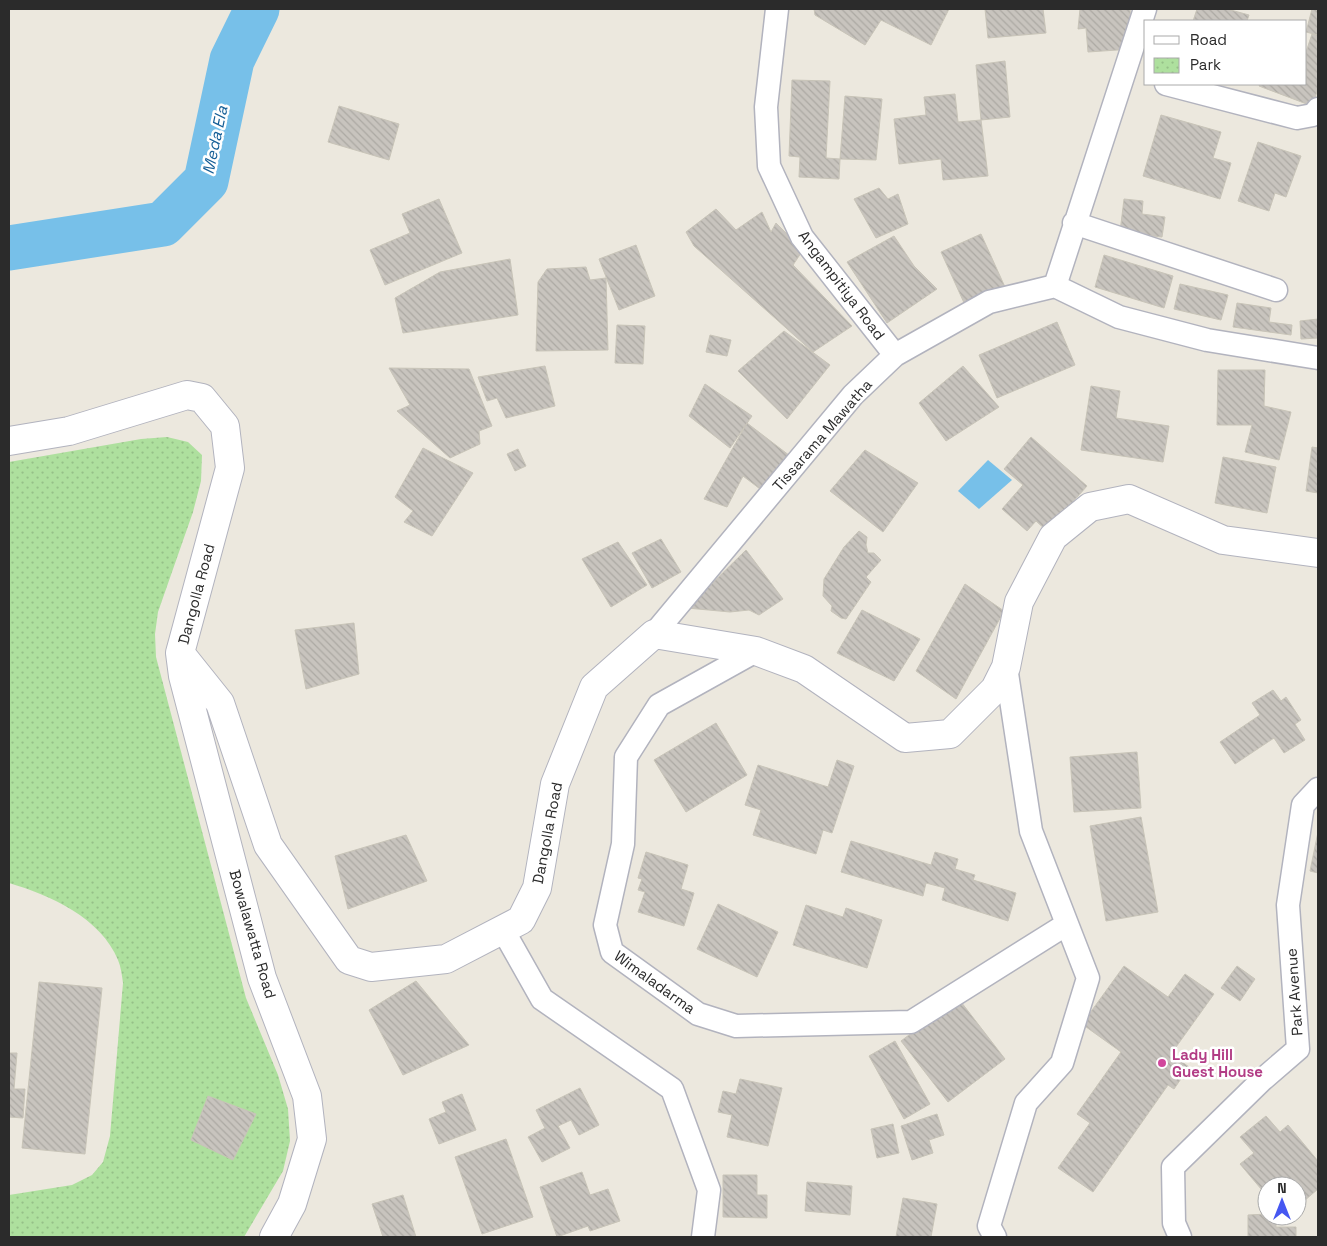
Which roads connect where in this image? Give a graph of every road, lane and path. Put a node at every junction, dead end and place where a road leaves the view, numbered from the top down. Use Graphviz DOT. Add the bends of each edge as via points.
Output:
graph roads {
  1 [pos="777,9"];
  2 [pos="1145,9"];
  3 [pos="1136,76"];
  4 [pos="1170,85"];
  5 [pos="1318,108"];
  6 [pos="1074,222"];
  7 [pos="1055,286"];
  8 [pos="1276,290"];
  9 [pos="895,355"];
  10 [pos="1318,358"];
  11 [pos="9,441"];
  12 [pos="1318,553"];
  13 [pos="654,634"];
  14 [pos="756,651"];
  15 [pos="180,654"];
  16 [pos="1006,668"];
  17 [pos="1318,789"];
  18 [pos="1067,924"];
  19 [pos="504,930"];
  20 [pos="274,1237"];
  21 [pos="704,1237"];
  22 [pos="995,1237"];
  23 [pos="1180,1237"];
  1 -- 9 [label="street, Angampitiya Road" via="766,107 769,166 802,237"];
  2 -- 3 [label="street"];
  3 -- 6 [label="street"];
  4 -- 5 [label="street" via="1297,118 1313,115"];
  6 -- 7 [label="street"];
  6 -- 8 [label="street"];
  7 -- 9 [label="street, Tissarama Mawatha" via="989,302"];
  7 -- 10 [label="street" via="1119,317 1207,340"];
  9 -- 13 [label="street, Tissarama Mawatha" via="853,395"];
  11 -- 15 [label="street, Dangolla Road" via="69,431 187,395 202,398 225,426 230,468"];
  12 -- 16 [label="street" via="1223,540 1130,499 1090,507 1053,537 1019,602"];
  13 -- 14 [label="street"];
  13 -- 19 [label="street, Dangolla Road" via="594,687 555,784 538,888 521,920"];
  14 -- 16 [label="street" via="804,670 906,738 950,734 995,689"];
  14 -- 18 [label="street, Wimaladarma" via="659,705 626,757 623,844 605,926 612,952 698,1014 736,1026 911,1022"];
  15 -- 19 [label="street, Dangolla Road" via="220,703 268,844 349,960 371,967 446,959"];
  15 -- 20 [label="street, Bowalawatta Road" via="262,978 307,1096 312,1139 292,1204"];
  16 -- 18 [label="street" via="1031,831"];
  17 -- 23 [label="street, Park Avenue" via="1303,806 1288,905 1298,1049 1173,1167 1174,1223"];
  18 -- 22 [label="street" via="1088,978 1062,1063 1026,1103 989,1226"];
  19 -- 21 [label="street" via="542,999 672,1089 709,1190"];
}
